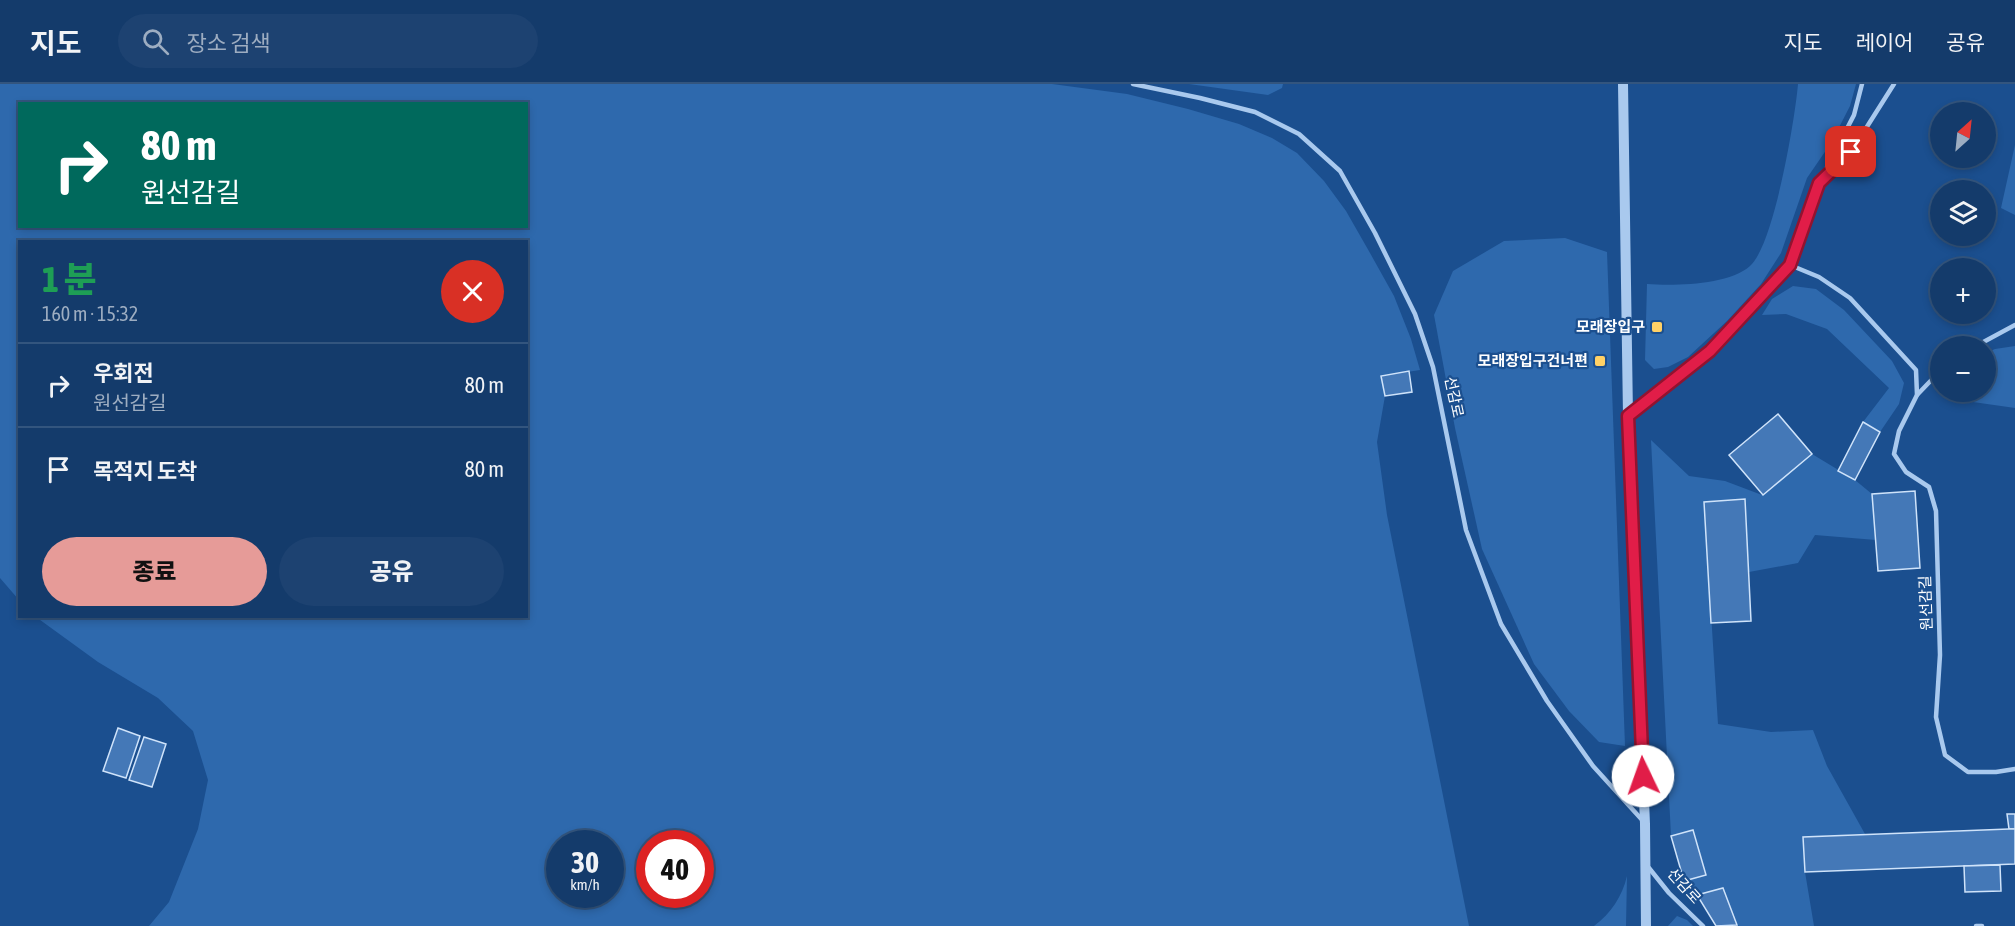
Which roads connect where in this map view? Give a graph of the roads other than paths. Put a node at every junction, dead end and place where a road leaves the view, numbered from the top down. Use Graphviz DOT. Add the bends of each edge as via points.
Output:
graph roads {
  1 [pos="1133,84"];
  2 [pos="1623,84"];
  3 [pos="1862,84"];
  4 [pos="1894,84"];
  5 [pos="1819,183"];
  6 [pos="1790,265"];
  7 [pos="2015,325"];
  8 [pos="1995,336"];
  9 [pos="1930,381"];
  10 [pos="1917,394"];
  11 [pos="1628,416"];
  12 [pos="2015,769"];
  13 [pos="1645,824"];
  14 [pos="1645,863"];
  15 [pos="1646,926"];
  16 [pos="1703,926"];
  17 [pos="1976,926"];
  18 [pos="1982,926"];
  1 -- 13 [label="lane, 선감로" via="1255,112 1299,134 1340,171 1415,314 1433,367 1466,530 1501,624 1547,701 1593,766"];
  2 -- 11 [label="street, 선감로"];
  3 -- 5 [label="lane" via="1854,115"];
  4 -- 5 [label="lane" via="1851,152"];
  5 -- 6 [label="lane"];
  6 -- 10 [label="lane" via="1819,277 1850,298 1916,370"];
  6 -- 11 [label="lane" via="1710,351"];
  7 -- 8 [label="lane"];
  9 -- 10 [label="lane, 원선감길"];
  10 -- 12 [label="lane, 원선감길" via="1899,431 1894,454 1906,472 1929,487 1936,512 1940,655 1936,717 1945,755 1968,772"];
  11 -- 13 [label="street, 선감로"];
  13 -- 14 [label="street, 선감로"];
  14 -- 15 [label="street, 선감로"];
  14 -- 16 [label="lane, 선감로"];
  17 -- 18 [label="lane"];
}
